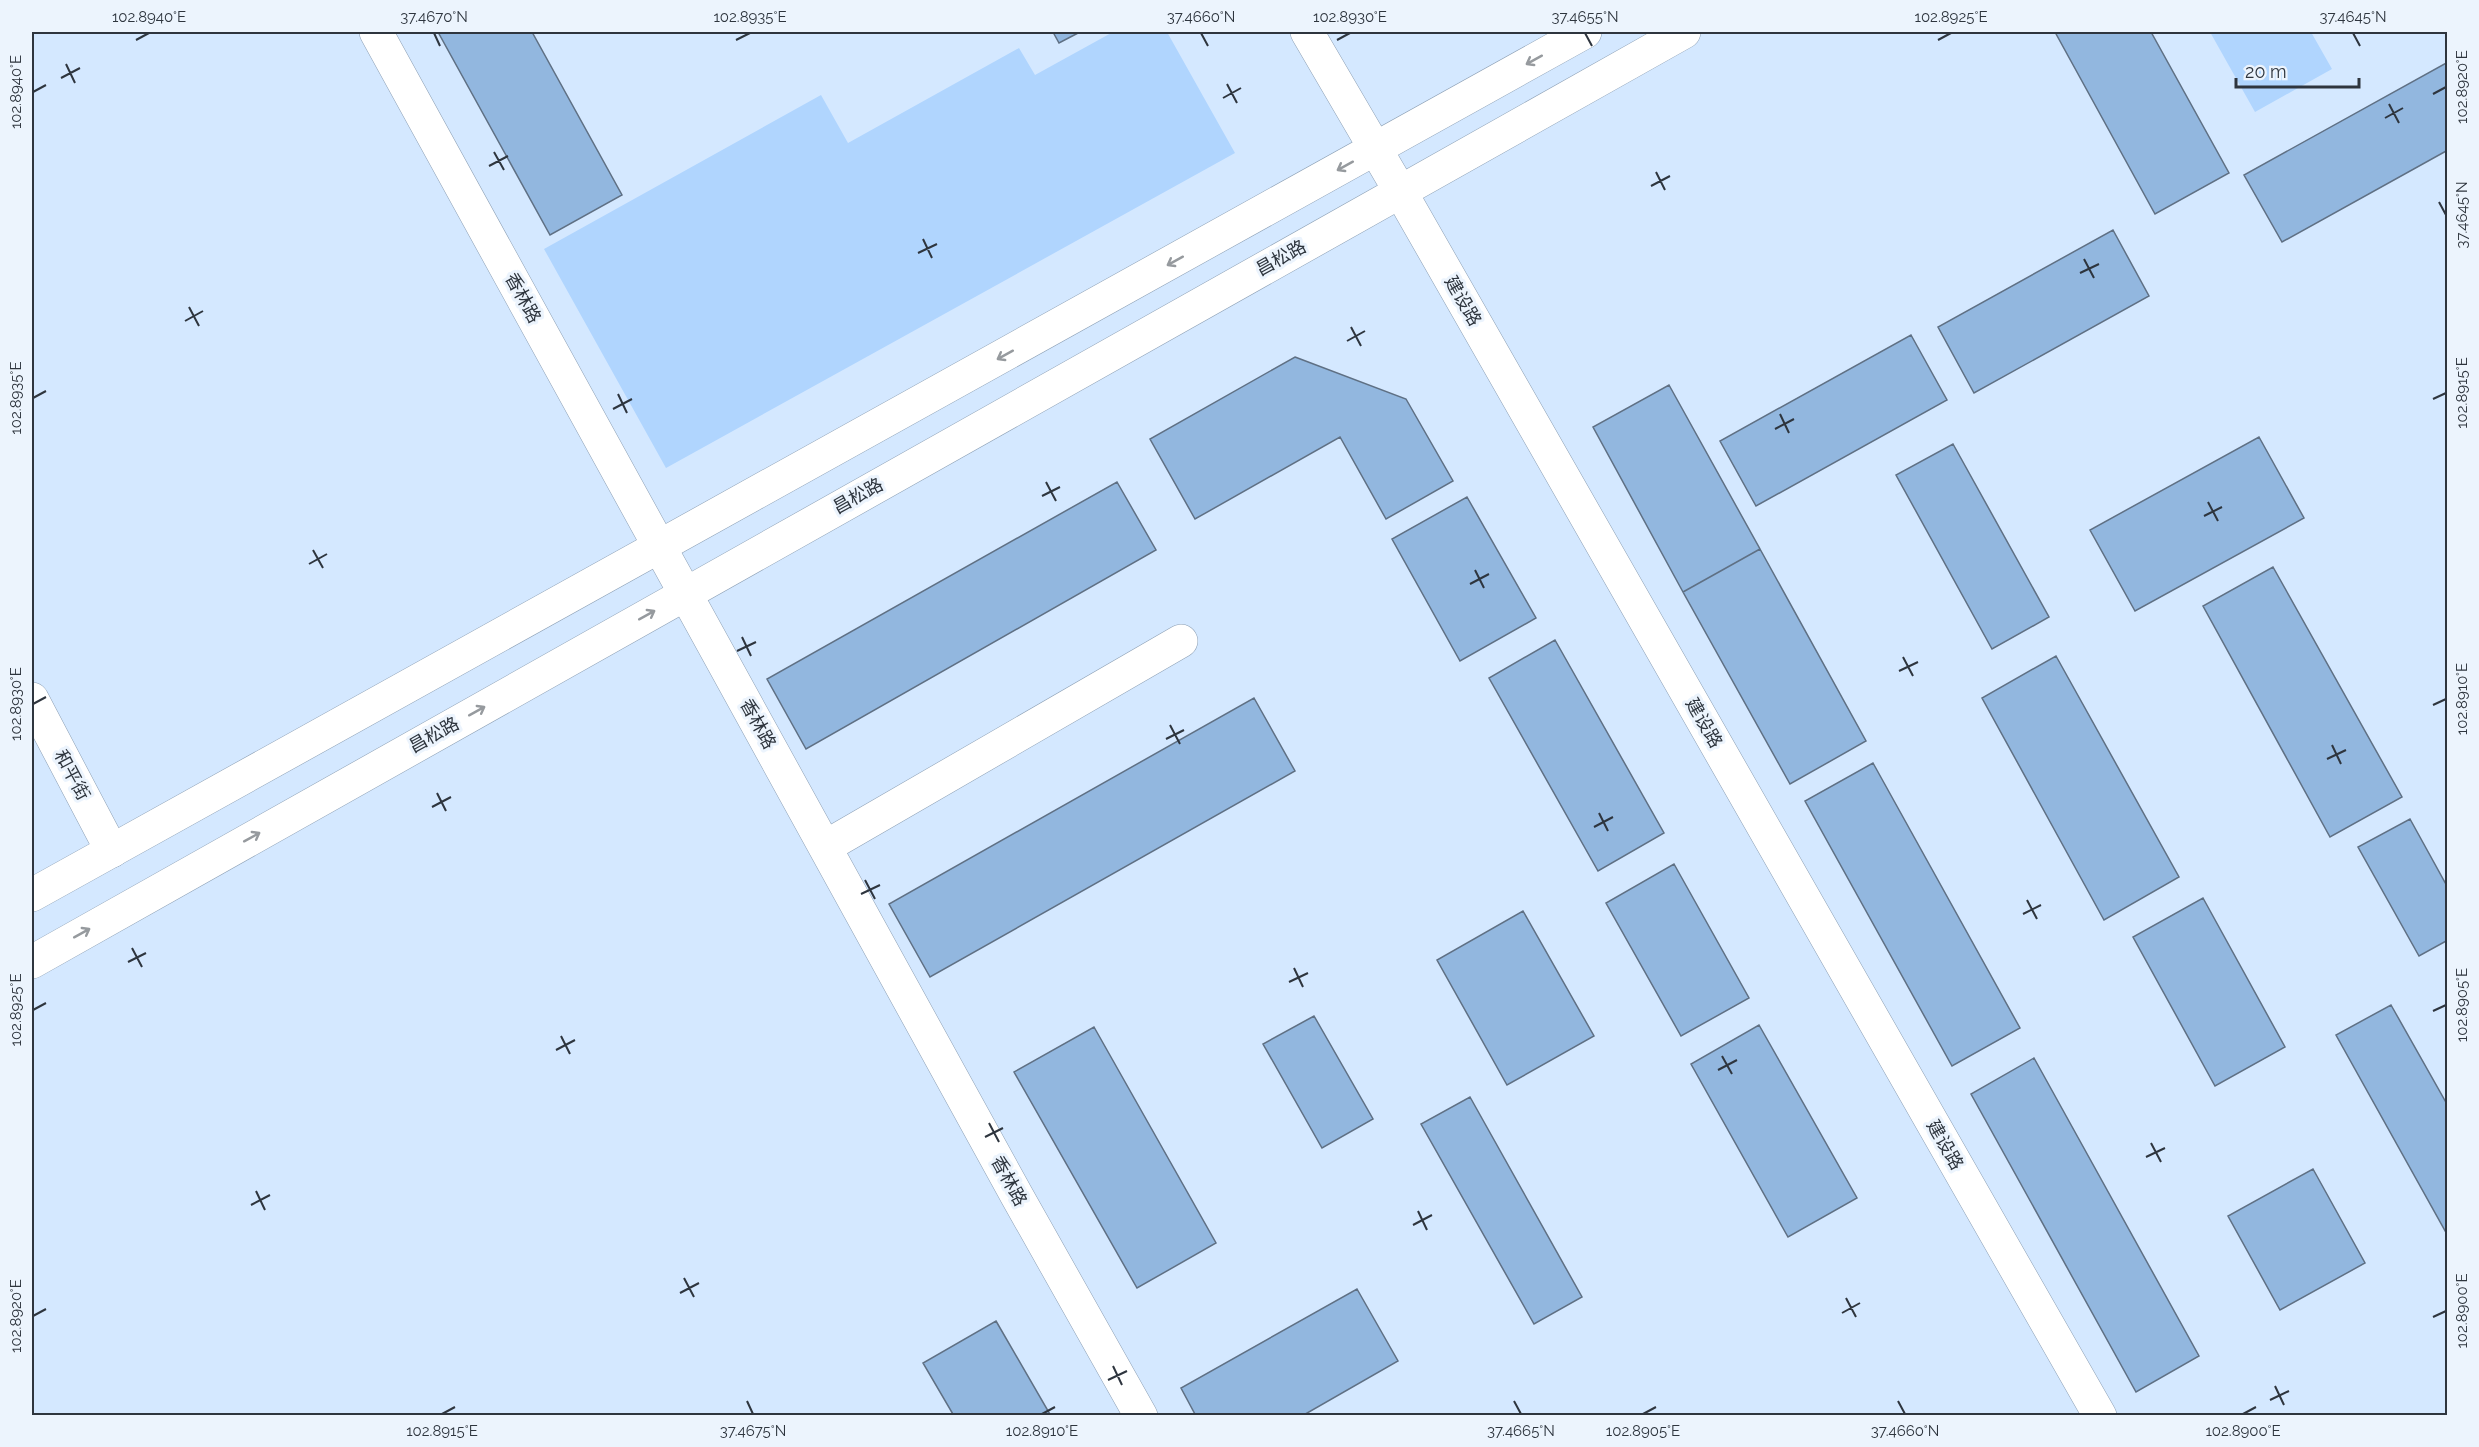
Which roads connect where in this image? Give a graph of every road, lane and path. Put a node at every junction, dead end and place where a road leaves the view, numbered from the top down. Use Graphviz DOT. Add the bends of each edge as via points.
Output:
graph roads {
  1 [pos="376,32"];
  2 [pos="1307,32"];
  3 [pos="1585,32"];
  4 [pos="1684,32"];
  5 [pos="1375,149"];
  6 [pos="1400,191"];
  7 [pos="660,547"];
  8 [pos="686,593"];
  9 [pos="1181,641"];
  10 [pos="32,699"];
  11 [pos="825,847"];
  12 [pos="112,851"];
  13 [pos="32,895"];
  14 [pos="32,962"];
  15 [pos="1141,1416"];
  16 [pos="2100,1416"];
  1 -- 7 [label="main road, 香林路"];
  2 -- 5 [label="main road, 建设路"];
  3 -- 5 [label="main road, one-way"];
  4 -- 6 [label="main road, 昌松路"];
  5 -- 6 [label="main road, 建设路"];
  5 -- 7 [label="main road, one-way"];
  6 -- 8 [label="main road, 昌松路"];
  6 -- 16 [label="main road, 建设路"];
  7 -- 8 [label="main road, 香林路"];
  7 -- 12 [label="main road"];
  8 -- 11 [label="main road, 香林路"];
  14 -- 8 [label="main road, 昌松路, one-way"];
  9 -- 11 [label="main road"];
  10 -- 12 [label="main road, 和平街"];
  11 -- 15 [label="main road, 香林路"];
  12 -- 13 [label="main road"];
}
